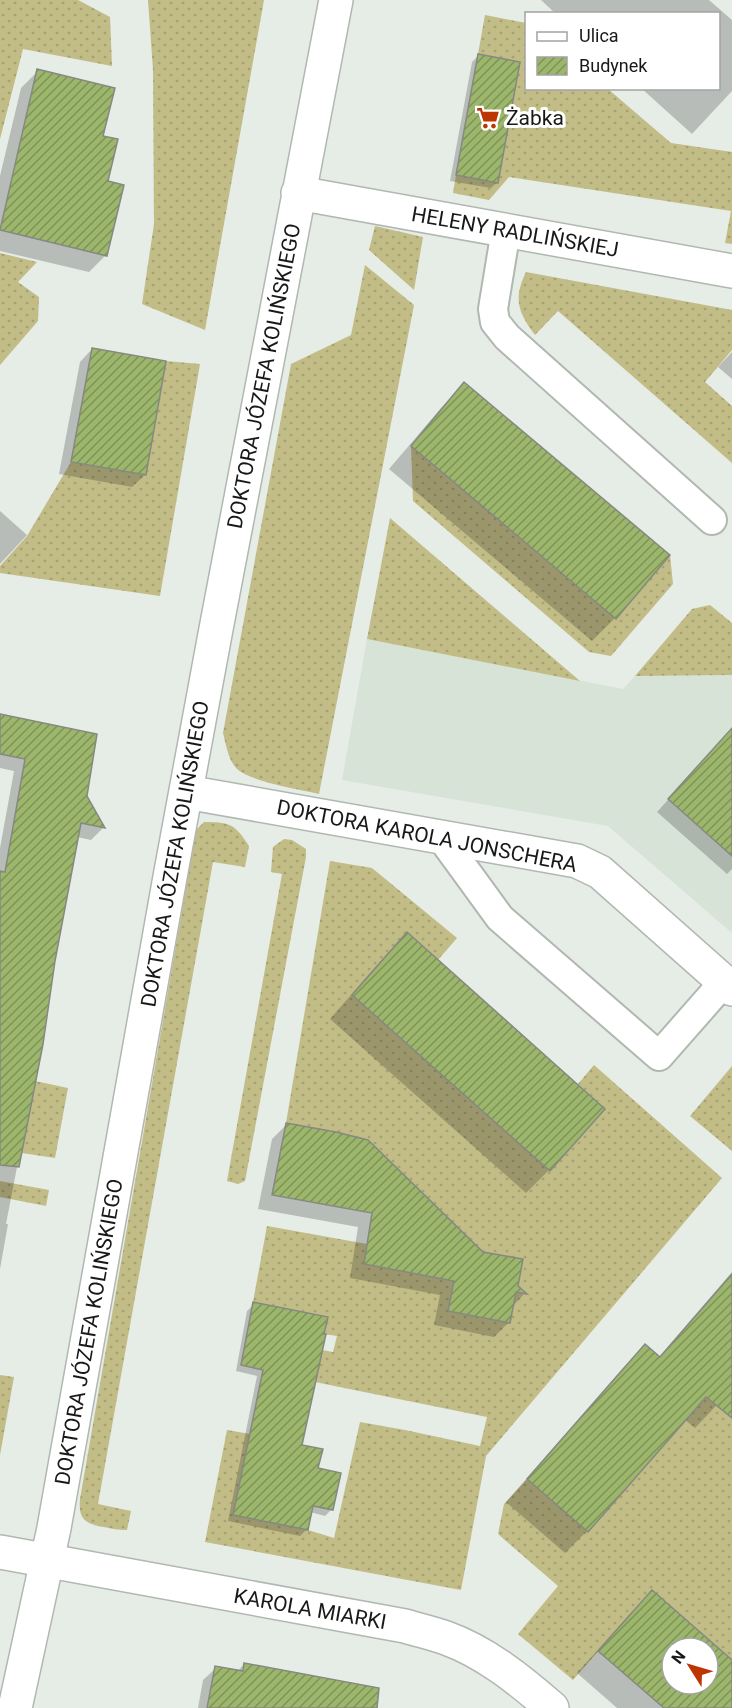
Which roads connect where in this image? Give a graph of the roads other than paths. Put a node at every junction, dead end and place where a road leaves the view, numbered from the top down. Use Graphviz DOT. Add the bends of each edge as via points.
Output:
graph roads {
  1 [pos="336,0"];
  2 [pos="298,193"];
  3 [pos="506,230"];
  4 [pos="732,271"];
  5 [pos="712,520"];
  6 [pos="186,792"];
  7 [pos="441,837"];
  8 [pos="729,981"];
  9 [pos="0,1552"];
  10 [pos="48,1561"];
  11 [pos="15,1708"];
  12 [pos="552,1708"];
  1 -- 2 [label="street, DOKTORA JÓZEFA KOLIŃSKIEGO"];
  2 -- 3 [label="street, HELENY RADLIŃSKIEJ"];
  2 -- 6 [label="street, DOKTORA JÓZEFA KOLIŃSKIEGO"];
  3 -- 4 [label="street, HELENY RADLIŃSKIEJ"];
  3 -- 5 [label="lane" via="493,309 495,322"];
  6 -- 7 [label="street, DOKTORA KAROLA JONSCHERA"];
  6 -- 10 [label="street, DOKTORA JÓZEFA KOLIŃSKIEGO"];
  7 -- 8 [label="street, DOKTORA KAROLA JONSCHERA" via="577,861 600,873"];
  7 -- 8 [label="lane" via="500,918 659,1056"];
  9 -- 10 [label="street, KAROLA MIARKI"];
  10 -- 11 [label="street, DOKTORA JÓZEFA KOLIŃSKIEGO"];
  10 -- 12 [label="street, KAROLA MIARKI" via="447,1638 479,1653"];
}
